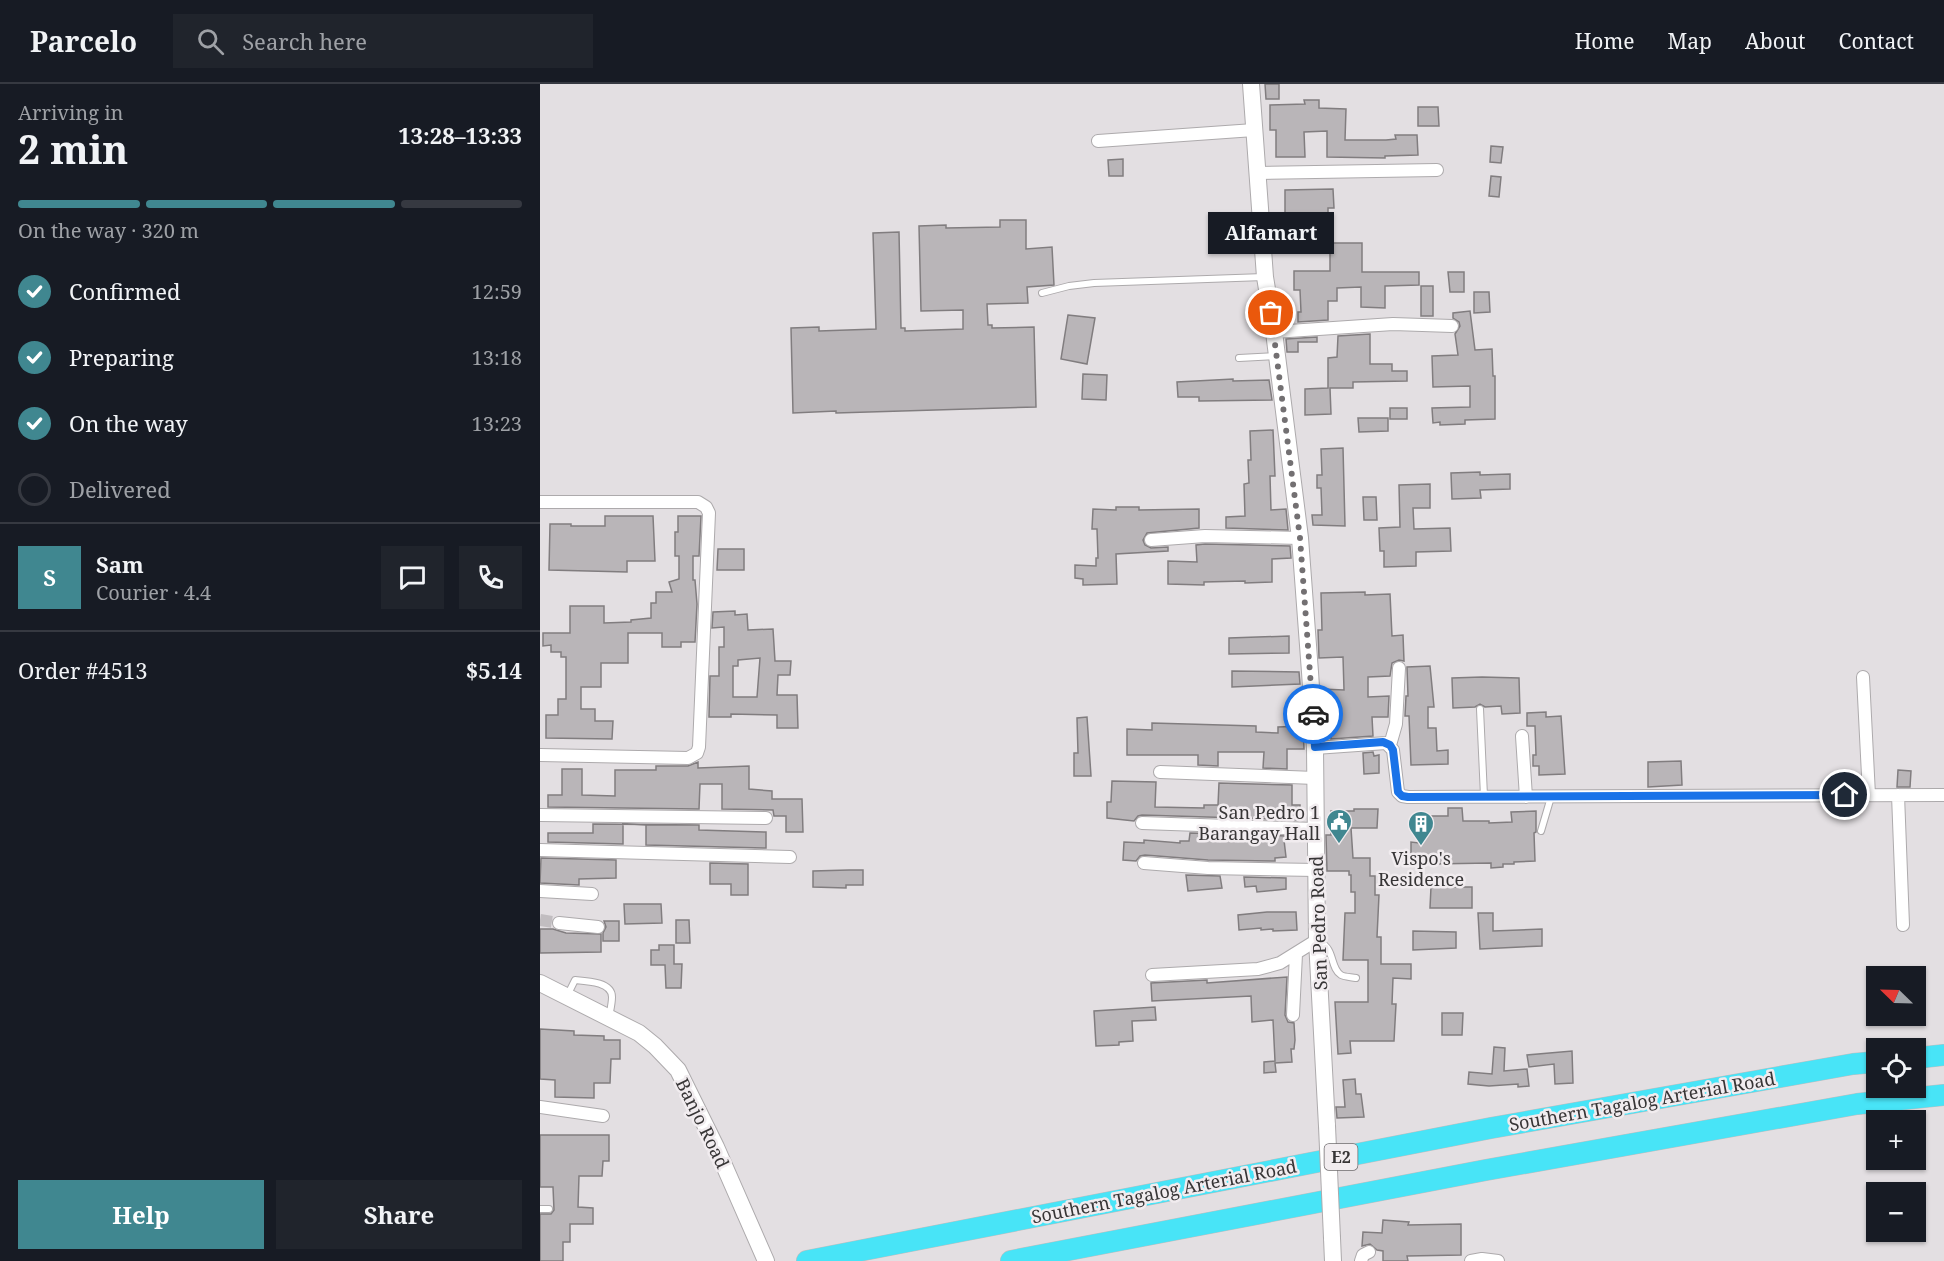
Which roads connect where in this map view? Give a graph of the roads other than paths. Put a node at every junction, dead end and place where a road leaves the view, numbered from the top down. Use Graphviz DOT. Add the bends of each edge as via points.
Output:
graph roads {
  1 [pos="1251,84"];
  2 [pos="1254,130"];
  3 [pos="1098,141"];
  4 [pos="1437,170"];
  5 [pos="1257,173"];
  6 [pos="1265,277"];
  7 [pos="1042,293"];
  8 [pos="1452,326"];
  9 [pos="1274,332"];
  10 [pos="1277,356"];
  11 [pos="1239,357"];
  12 [pos="540,502"];
  13 [pos="1300,538"];
  14 [pos="1151,540"];
  15 [pos="1399,668"];
  16 [pos="1863,677"];
  17 [pos="1480,709"];
  18 [pos="1522,736"];
  19 [pos="1390,745"];
  20 [pos="1315,747"];
  21 [pos="540,755"];
  22 [pos="1160,772"];
  23 [pos="1315,778"];
  24 [pos="1869,795"];
  25 [pos="1898,795"];
  26 [pos="1944,795"];
  27 [pos="1484,797"];
  28 [pos="1526,797"];
  29 [pos="1551,797"];
  30 [pos="540,815"];
  31 [pos="766,818"];
  32 [pos="1142,823"];
  33 [pos="1315,829"];
  34 [pos="1541,831"];
  35 [pos="540,850"];
  36 [pos="790,857"];
  37 [pos="1144,863"];
  38 [pos="1317,870"];
  39 [pos="540,891"];
  40 [pos="592,894"];
  41 [pos="559,923"];
  42 [pos="1903,926"];
  43 [pos="598,927"];
  44 [pos="1317,940"];
  45 [pos="1296,954"];
  46 [pos="1152,975"];
  47 [pos="1356,978"];
  48 [pos="540,983"];
  49 [pos="567,997"];
  50 [pos="1293,1016"];
  51 [pos="609,1018"];
  52 [pos="1944,1055"];
  53 [pos="1926,1057"];
  54 [pos="1866,1063"];
  55 [pos="1944,1095"];
  56 [pos="540,1107"];
  57 [pos="603,1116"];
  58 [pos="540,1209"];
  59 [pos="549,1209"];
  60 [pos="766,1261"];
  61 [pos="807,1261"];
  62 [pos="1011,1261"];
  63 [pos="1334,1261"];
  64 [pos="1472,1261"];
  65 [pos="1498,1261"];
  1 -- 2 [label="street, San Pedro Road"];
  2 -- 3 [label="street"];
  2 -- 5 [label="street, San Pedro Road"];
  4 -- 5 [label="street"];
  5 -- 6 [label="street, San Pedro Road"];
  6 -- 7 [label="lane" via="1094,283"];
  6 -- 9 [label="street, San Pedro Road"];
  8 -- 9 [label="street" via="1401,324"];
  9 -- 10 [label="street, San Pedro Road"];
  10 -- 11 [label="lane"];
  10 -- 13 [label="street, San Pedro Road"];
  12 -- 21 [label="street" via="698,502 709,513 697,753 688,758"];
  13 -- 14 [label="street" via="1205,536"];
  13 -- 20 [label="street, San Pedro Road"];
  15 -- 19 [label="street" via="1396,724"];
  16 -- 24 [label="street"];
  17 -- 27 [label="lane"];
  18 -- 28 [label="street"];
  19 -- 20 [label="street" via="1383,742"];
  19 -- 27 [label="street" via="1402,796"];
  20 -- 23 [label="street, San Pedro Road"];
  22 -- 23 [label="street"];
  23 -- 33 [label="street, San Pedro Road"];
  24 -- 25 [label="street"];
  24 -- 29 [label="street"];
  25 -- 26 [label="street"];
  25 -- 42 [label="street"];
  27 -- 28 [label="street"];
  28 -- 29 [label="street"];
  29 -- 34 [label="lane"];
  30 -- 31 [label="street"];
  32 -- 33 [label="street"];
  33 -- 38 [label="street, San Pedro Road"];
  35 -- 36 [label="street"];
  37 -- 38 [label="street"];
  38 -- 44 [label="street, San Pedro Road"];
  39 -- 40 [label="street"];
  41 -- 43 [label="street"];
  44 -- 45 [label="street"];
  44 -- 47 [label="lane" via="1326,944 1342,976"];
  44 -- 63 [label="street, San Pedro Road, bridge"];
  45 -- 46 [label="street" via="1258,969"];
  45 -- 50 [label="street"];
  48 -- 49 [label="street, Banjo Road"];
  49 -- 51 [label="street, Banjo Road"];
  49 -- 51 [label="lane" via="575,980 609,989 613,995"];
  51 -- 60 [label="street, Banjo Road" via="639,1033 678,1070"];
  52 -- 53 [label="highway"];
  54 -- 61 [label="highway, Southern Tagalog Arterial Road / E2" via="1491,1128"];
  55 -- 62 [label="highway, E2" via="1857,1104 1452,1176"];
  56 -- 57 [label="street"];
  58 -- 59 [label="lane"];
  64 -- 65 [label="street"];
}
